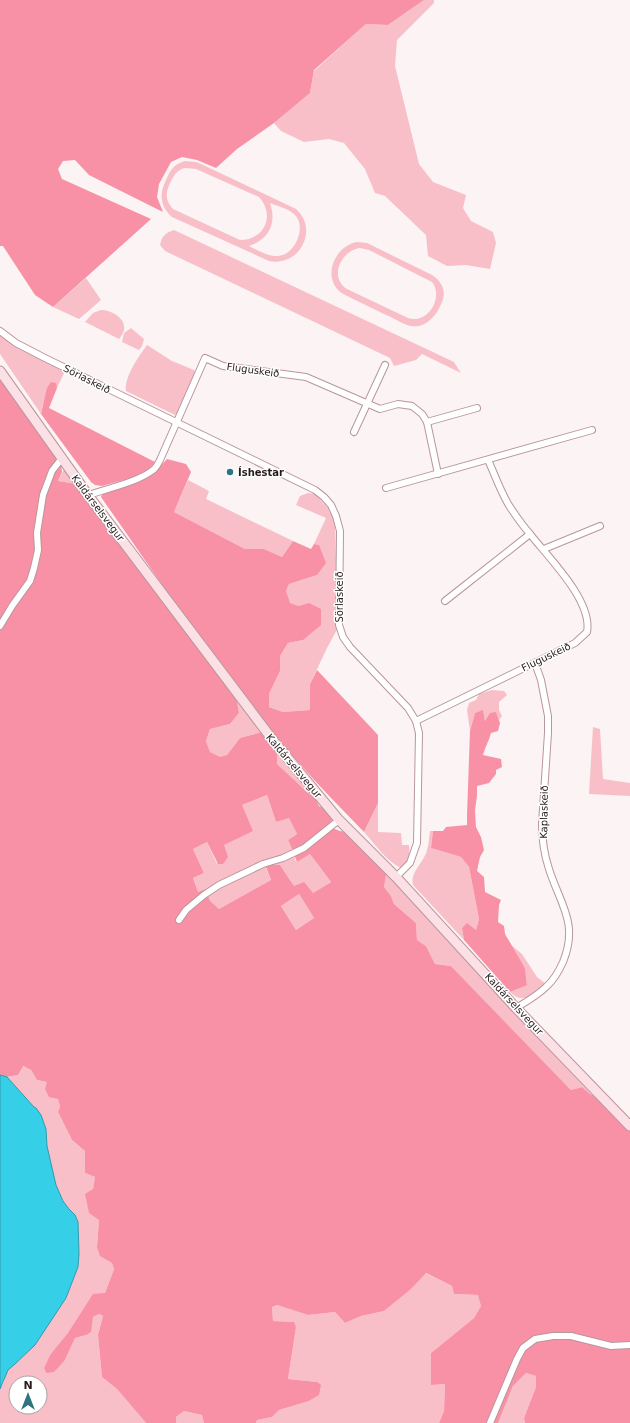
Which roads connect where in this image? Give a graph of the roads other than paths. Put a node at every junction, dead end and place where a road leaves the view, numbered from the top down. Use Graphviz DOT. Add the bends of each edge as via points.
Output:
graph roads {
  1 [pos="0,332"];
  2 [pos="385,365"];
  3 [pos="0,371"];
  4 [pos="368,403"];
  5 [pos="477,408"];
  6 [pos="177,422"];
  7 [pos="427,422"];
  8 [pos="592,430"];
  9 [pos="354,432"];
  10 [pos="62,458"];
  11 [pos="488,460"];
  12 [pos="438,474"];
  13 [pos="386,488"];
  14 [pos="88,496"];
  15 [pos="600,526"];
  16 [pos="530,534"];
  17 [pos="544,549"];
  18 [pos="445,601"];
  19 [pos="0,626"];
  20 [pos="535,663"];
  21 [pos="416,721"];
  22 [pos="339,820"];
  23 [pos="396,877"];
  24 [pos="179,920"];
  25 [pos="516,1008"];
  26 [pos="630,1126"];
  27 [pos="630,1345"];
  28 [pos="490,1423"];
  1 -- 6 [label="street, Sörlaskeið" via="45,358"];
  2 -- 4 [label="street"];
  3 -- 10 [label="street, Kaldárselsvegur"];
  4 -- 6 [label="street, Fluguskeið" via="306,377 223,366 205,358"];
  4 -- 7 [label="street, Fluguskeið" via="380,409 398,404 412,406"];
  4 -- 9 [label="street"];
  5 -- 7 [label="street"];
  6 -- 14 [label="street" via="154,470 145,476"];
  6 -- 21 [label="street, Sörlaskeið" via="315,490 331,505 340,530 340,631 350,647 408,708"];
  7 -- 12 [label="street"];
  8 -- 11 [label="street"];
  10 -- 14 [label="street, Kaldárselsvegur"];
  10 -- 19 [label="street" via="52,471 43,495 37,533 38,550 30,581"];
  11 -- 12 [label="street"];
  11 -- 16 [label="street, Fluguskeið" via="509,505"];
  12 -- 13 [label="street"];
  14 -- 22 [label="street, Kaldárselsvegur" via="267,733"];
  15 -- 17 [label="street"];
  16 -- 17 [label="street, Fluguskeið"];
  16 -- 18 [label="street"];
  17 -- 20 [label="street, Fluguskeið" via="577,595 589,623 587,632 575,643"];
  20 -- 21 [label="street, Fluguskeið"];
  20 -- 25 [label="street, Kaplaskeið" via="548,716 542,838 549,869 566,909 570,933 568,947 558,974 546,988"];
  21 -- 23 [label="street, Sörlaskeið" via="419,733 417,843 410,863"];
  22 -- 23 [label="street, Kaldárselsvegur"];
  22 -- 24 [label="street" via="304,848 219,884 186,910"];
  23 -- 25 [label="street, Kaldárselsvegur"];
  25 -- 26 [label="street, Kaldárselsvegur"];
  27 -- 28 [label="street" via="611,1346 571,1336 535,1339 523,1348 516,1359"];
}
